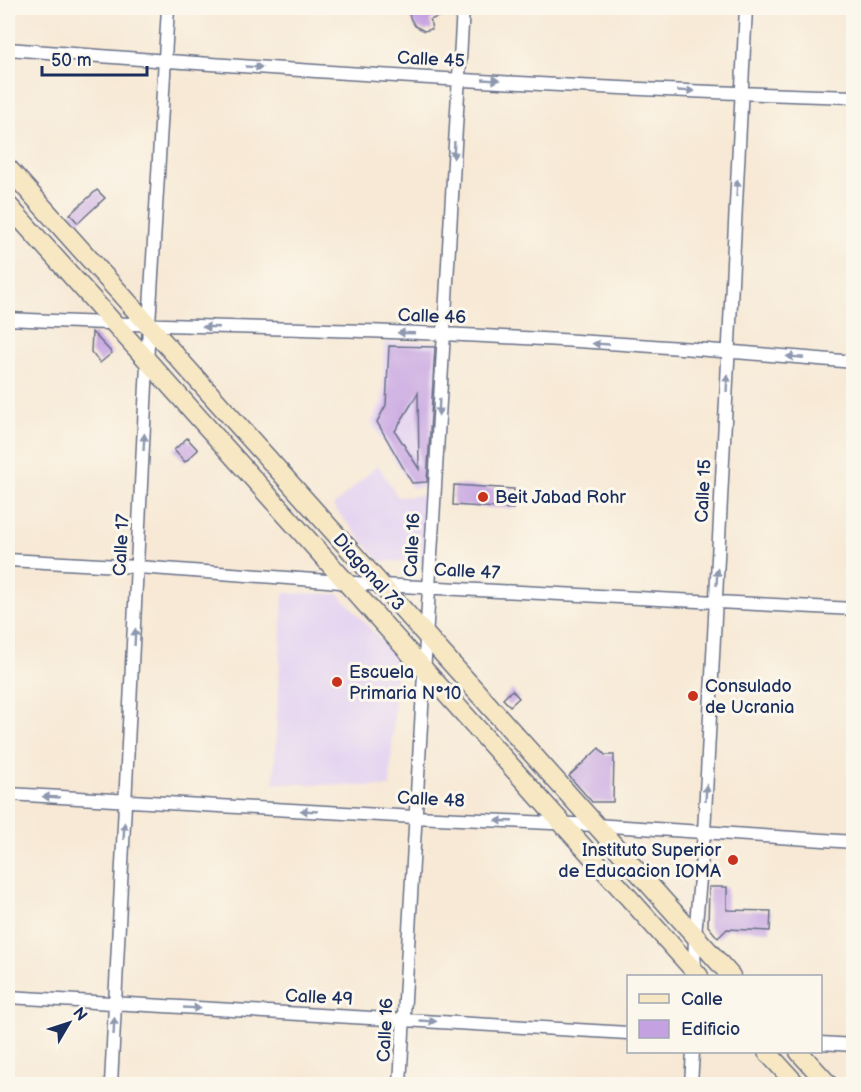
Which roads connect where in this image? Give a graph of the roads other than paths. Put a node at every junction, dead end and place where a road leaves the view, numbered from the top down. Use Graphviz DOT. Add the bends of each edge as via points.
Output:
graph roads {
  1 [pos="168,8"];
  2 [pos="463,8"];
  3 [pos="746,8"];
  4 [pos="8,49"];
  5 [pos="166,61"];
  6 [pos="459,79"];
  7 [pos="742,94"];
  8 [pos="854,97"];
  9 [pos="8,168"];
  10 [pos="8,205"];
  11 [pos="8,319"];
  12 [pos="114,324"];
  13 [pos="149,325"];
  14 [pos="443,334"];
  15 [pos="729,351"];
  16 [pos="854,362"];
  17 [pos="148,363"];
  18 [pos="8,560"];
  19 [pos="138,567"];
  20 [pos="346,582"];
  21 [pos="381,585"];
  22 [pos="428,587"];
  23 [pos="716,602"];
  24 [pos="854,609"];
  25 [pos="425,634"];
  26 [pos="424,669"];
  27 [pos="8,794"];
  28 [pos="126,801"];
  29 [pos="415,817"];
  30 [pos="562,823"];
  31 [pos="595,825"];
  32 [pos="704,833"];
  33 [pos="854,842"];
  34 [pos="694,935"];
  35 [pos="696,975"];
  36 [pos="731,975"];
  37 [pos="8,998"];
  38 [pos="115,1004"];
  39 [pos="403,1020"];
  40 [pos="627,1032"];
  41 [pos="822,1043"];
  42 [pos="854,1045"];
  43 [pos="693,1053"];
  44 [pos="767,1053"];
  45 [pos="800,1053"];
  46 [pos="111,1084"];
  47 [pos="400,1084"];
  48 [pos="691,1084"];
  49 [pos="796,1084"];
  50 [pos="828,1084"];
  1 -- 5 [label="street, Calle 17"];
  2 -- 6 [label="street, Calle 16"];
  3 -- 7 [label="street, Calle 15"];
  4 -- 5 [label="street, Calle 45"];
  5 -- 6 [label="street, Calle 45, one-way"];
  5 -- 13 [label="street, Calle 17"];
  6 -- 7 [label="street, Calle 45, one-way"];
  6 -- 14 [label="street, Calle 16, one-way"];
  7 -- 8 [label="street, Calle 45"];
  15 -- 7 [label="street, Calle 15, one-way"];
  9 -- 13 [label="main road, Diagonal 73"];
  10 -- 12 [label="main road, Diagonal 73"];
  11 -- 12 [label="street, Calle 46"];
  12 -- 13 [label="street, Calle 46"];
  12 -- 17 [label="main road, Diagonal 73"];
  14 -- 13 [label="street, Calle 46, one-way"];
  13 -- 17 [label="street, Calle 17"];
  13 -- 21 [label="main road, Diagonal 73"];
  15 -- 14 [label="street, Calle 46, one-way"];
  14 -- 22 [label="street, Calle 16, one-way"];
  16 -- 15 [label="street, Calle 46, one-way"];
  23 -- 15 [label="street, Calle 15, one-way"];
  19 -- 17 [label="street, Calle 17, one-way"];
  17 -- 20 [label="main road, Diagonal 73"];
  18 -- 19 [label="street, Calle 47"];
  19 -- 20 [label="street, Calle 47"];
  28 -- 19 [label="street, Calle 17, one-way"];
  20 -- 21 [label="street, Calle 47"];
  20 -- 26 [label="main road, Diagonal 73"];
  21 -- 22 [label="street, Calle 47"];
  21 -- 25 [label="main road, Diagonal 73"];
  22 -- 23 [label="street, Calle 47"];
  22 -- 25 [label="street, Calle 16"];
  23 -- 24 [label="street, Calle 47"];
  32 -- 23 [label="street, Calle 15, one-way"];
  25 -- 26 [label="street, Calle 16"];
  25 -- 31 [label="main road, Diagonal 73"];
  26 -- 29 [label="street, Calle 16"];
  26 -- 30 [label="main road, Diagonal 73"];
  28 -- 27 [label="street, Calle 48, one-way"];
  29 -- 28 [label="street, Calle 48, one-way"];
  38 -- 28 [label="street, Calle 17, one-way"];
  30 -- 29 [label="street, Calle 48, one-way"];
  29 -- 39 [label="street, Calle 16"];
  30 -- 31 [label="street, Calle 48"];
  30 -- 35 [label="main road, Diagonal 73"];
  31 -- 32 [label="street, Calle 48"];
  31 -- 34 [label="main road, Diagonal 73"];
  32 -- 33 [label="street, Calle 48"];
  32 -- 34 [label="street, Calle 15"];
  34 -- 35 [label="street, Calle 15"];
  34 -- 36 [label="main road, Diagonal 73"];
  37 -- 38 [label="street, Calle 49"];
  38 -- 39 [label="street, Calle 49, one-way"];
  46 -- 38 [label="street, Calle 17, one-way"];
  39 -- 40 [label="street, Calle 49, one-way"];
  39 -- 47 [label="street, Calle 16"];
  41 -- 42 [label="street"];
  43 -- 48 [label="street"];
  44 -- 49 [label="main road"];
  45 -- 50 [label="main road"];
}
